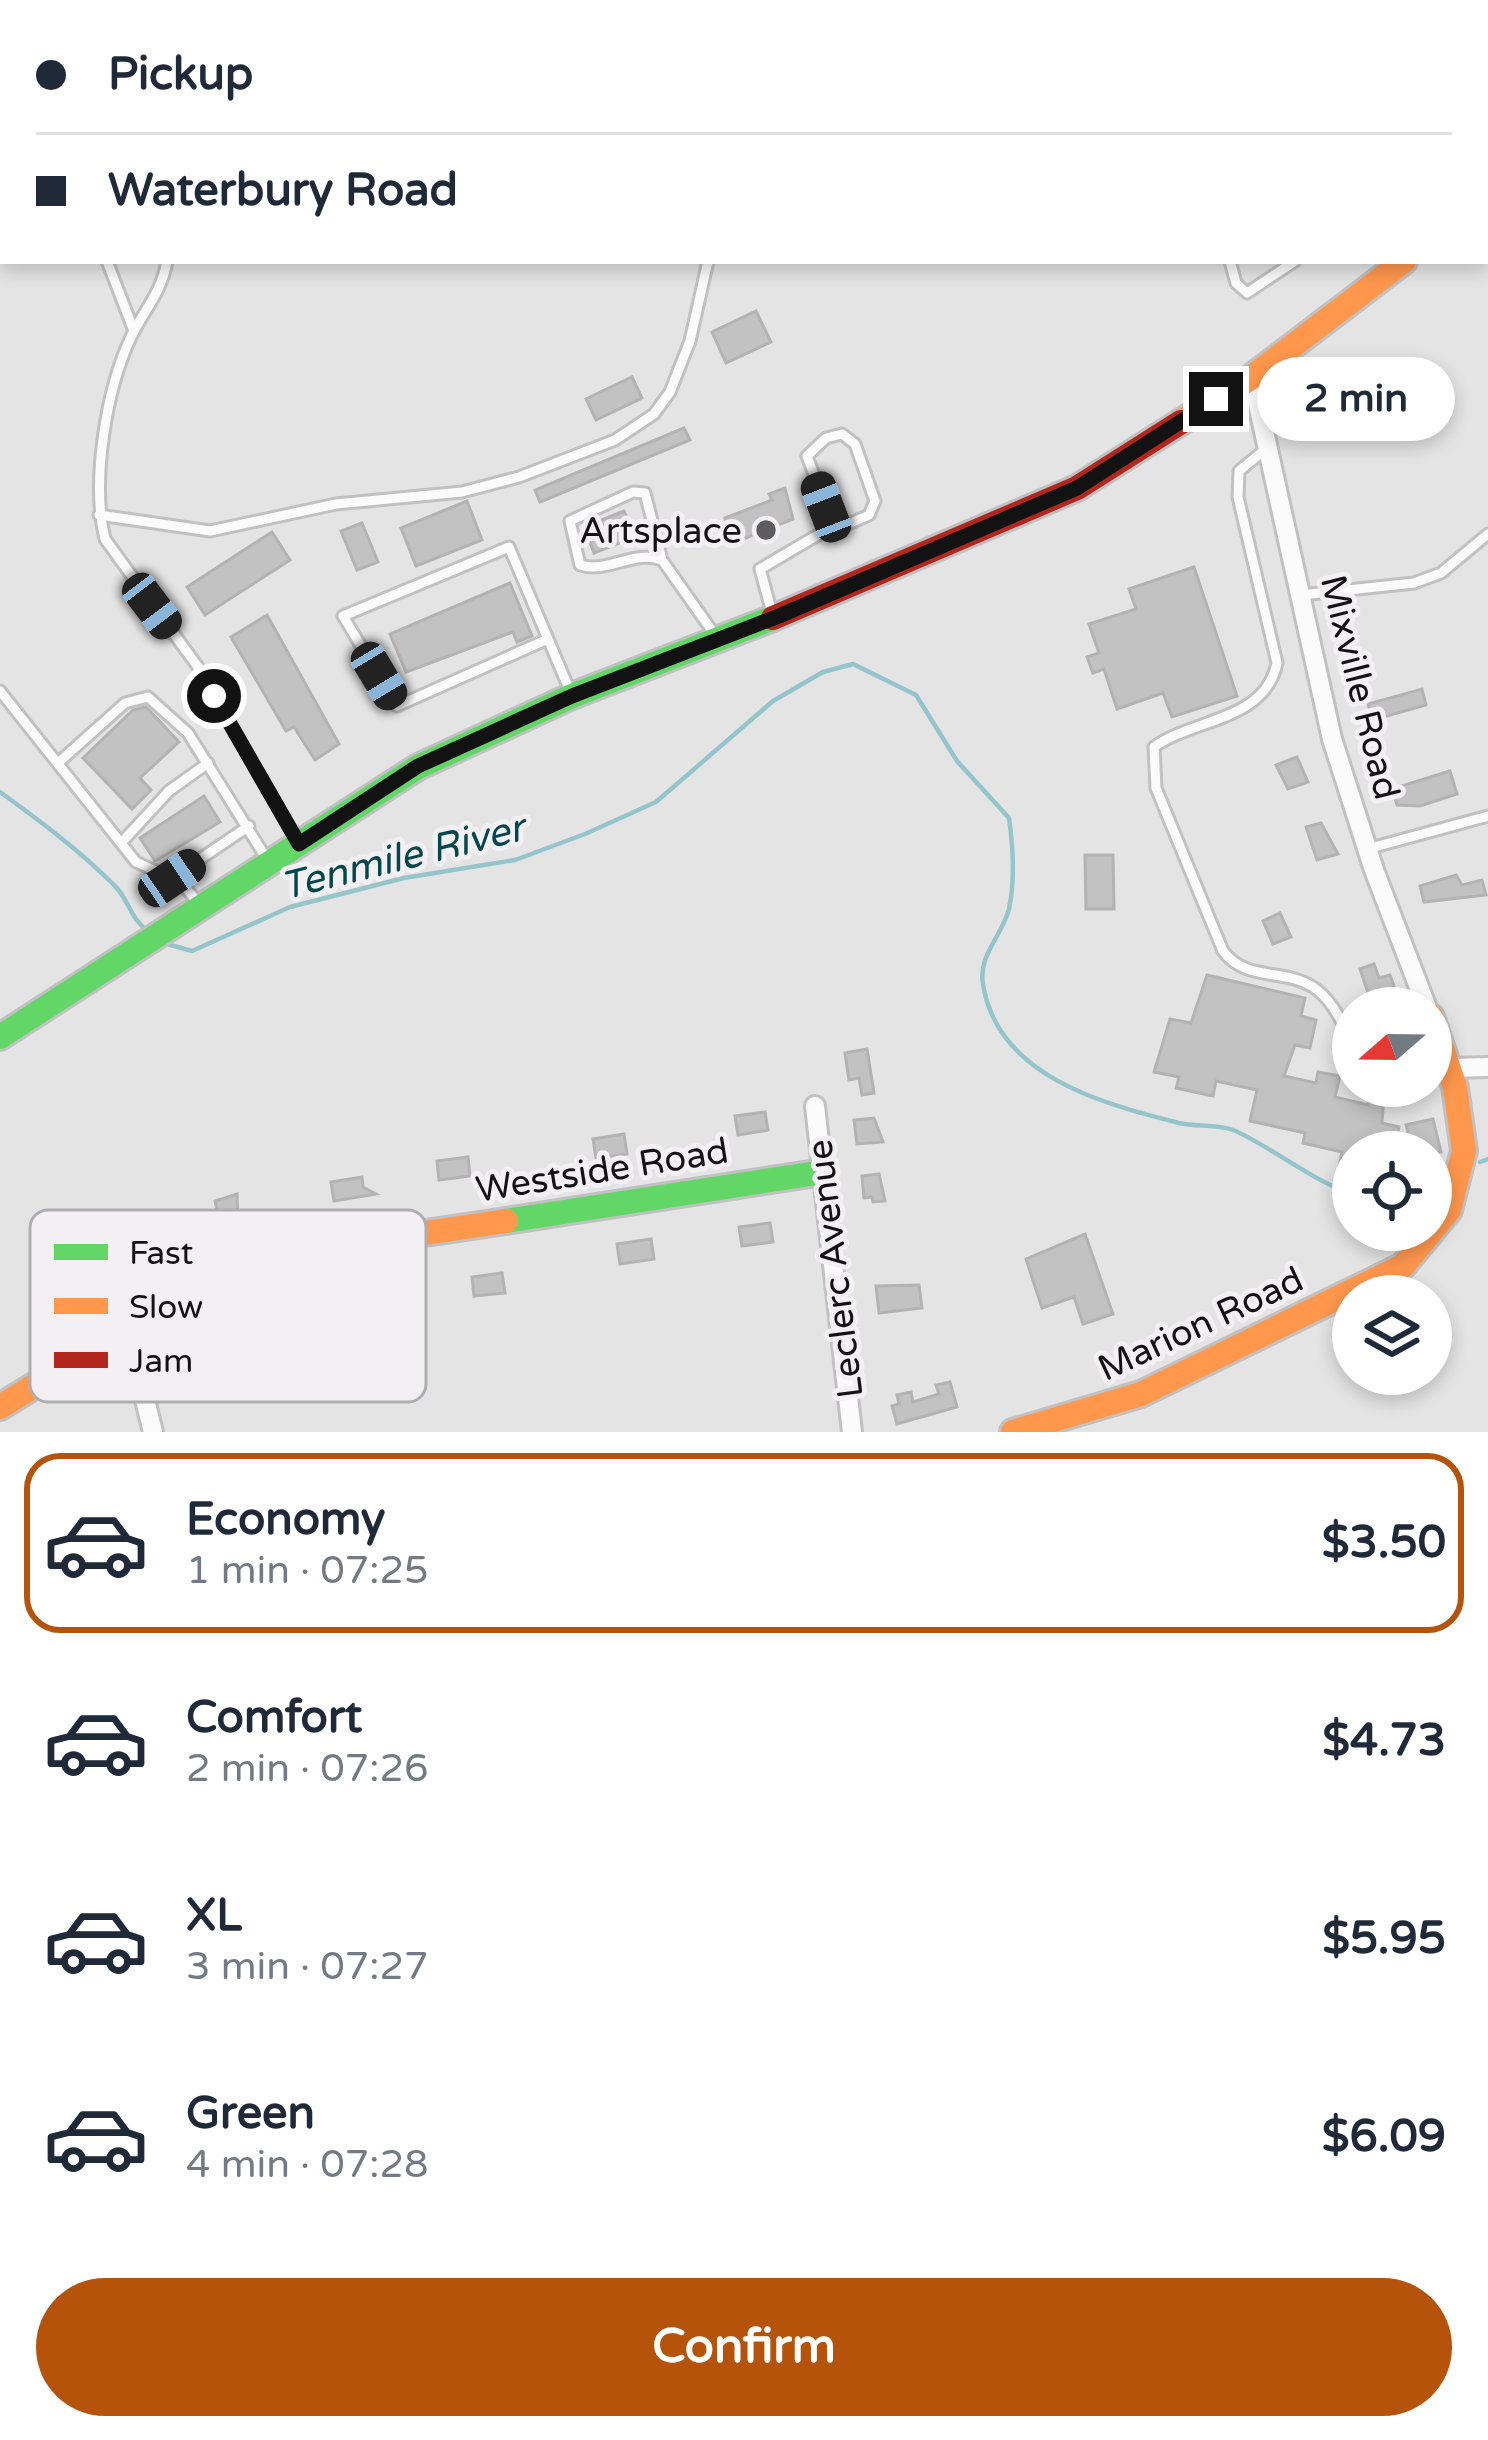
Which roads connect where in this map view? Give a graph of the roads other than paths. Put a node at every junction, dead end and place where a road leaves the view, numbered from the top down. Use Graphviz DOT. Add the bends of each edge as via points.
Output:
graph roads {
  1 [pos="108,264"];
  2 [pos="166,264"];
  3 [pos="707,264"];
  4 [pos="1231,264"];
  5 [pos="1290,264"];
  6 [pos="1400,264"];
  7 [pos="134,331"];
  8 [pos="1252,377"];
  9 [pos="1267,448"];
  10 [pos="99,515"];
  11 [pos="828,532"];
  12 [pos="1488,534"];
  13 [pos="662,560"];
  14 [pos="1300,595"];
  15 [pos="774,618"];
  16 [pos="548,640"];
  17 [pos="718,640"];
  18 [pos="0,691"];
  19 [pos="572,696"];
  20 [pos="58,762"];
  21 [pos="208,763"];
  22 [pos="1488,816"];
  23 [pos="249,826"];
  24 [pos="122,842"];
  25 [pos="299,844"];
  26 [pos="1367,849"];
  27 [pos="270,863"];
  28 [pos="172,878"];
  29 [pos="191,914"];
  30 [pos="1419,987"];
  31 [pos="1332,1006"];
  32 [pos="0,1037"];
  33 [pos="1452,1065"];
  34 [pos="1488,1067"];
  35 [pos="1452,1103"];
  36 [pos="814,1106"];
  37 [pos="823,1172"];
  38 [pos="426,1232"];
  39 [pos="30,1389"];
  40 [pos="146,1402"];
  41 [pos="0,1407"];
  42 [pos="153,1432"];
  43 [pos="852,1432"];
  44 [pos="1013,1432"];
  1 -- 7 [label="lane"];
  2 -- 7 [label="lane" via="151,310"];
  3 -- 10 [label="lane" via="670,392 654,414 615,440 462,492 336,504 210,531"];
  4 -- 5 [label="lane" via="1247,293"];
  6 -- 8 [label="main road"];
  7 -- 10 [label="lane" via="110,392"];
  8 -- 9 [label="street, Mixville Road"];
  8 -- 15 [label="main road" via="1077,488"];
  9 -- 14 [label="street, Mixville Road"];
  9 -- 31 [label="lane" via="1239,471 1238,496 1277,663 1273,681 1247,706 1167,738 1151,761 1223,952 1244,970 1315,988"];
  10 -- 25 [label="lane" via="105,539 198,667"];
  11 -- 11 [label="lane" via="808,456 842,434 855,444 875,501 869,515"];
  11 -- 15 [label="lane" via="760,569"];
  12 -- 14 [label="lane" via="1441,573 1414,583"];
  13 -- 13 [label="lane" via="586,568 572,548 570,521 646,493"];
  13 -- 17 [label="lane"];
  14 -- 26 [label="street, Mixville Road"];
  15 -- 17 [label="main road"];
  16 -- 16 [label="lane" via="397,706 343,616 509,547"];
  16 -- 19 [label="lane"];
  17 -- 19 [label="main road"];
  18 -- 20 [label="lane"];
  19 -- 25 [label="main road" via="418,766"];
  20 -- 21 [label="lane" via="125,703 148,697"];
  20 -- 24 [label="lane"];
  21 -- 23 [label="lane"];
  21 -- 24 [label="lane"];
  22 -- 26 [label="lane"];
  23 -- 27 [label="lane"];
  23 -- 28 [label="lane"];
  24 -- 28 [label="lane" via="149,872"];
  25 -- 27 [label="main road"];
  26 -- 30 [label="street, Mixville Road"];
  27 -- 29 [label="main road"];
  28 -- 29 [label="lane"];
  29 -- 32 [label="main road"];
  33 -- 34 [label="street"];
  35 -- 44 [label="main road, Marion Road" via="1467,1167 1448,1226 1403,1266 1142,1394"];
  36 -- 37 [label="street, Leclerc Avenue"];
  37 -- 38 [label="main road, Westside Road"];
  37 -- 43 [label="street, Leclerc Avenue"];
  39 -- 41 [label="main road, Westside Road"];
  40 -- 42 [label="street"];
}
